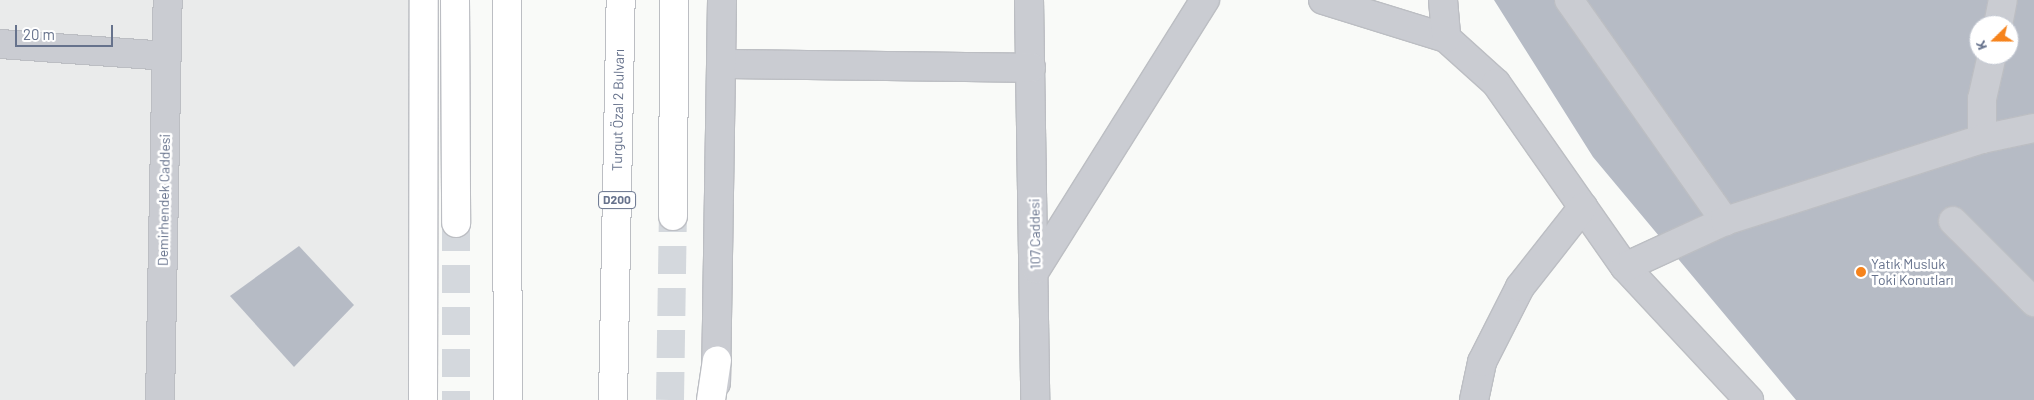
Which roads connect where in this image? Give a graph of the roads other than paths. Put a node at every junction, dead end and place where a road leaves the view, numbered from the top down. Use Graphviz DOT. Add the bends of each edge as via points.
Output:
graph roads {
  1 [pos="168,0"];
  2 [pos="424,0"];
  3 [pos="455,0"];
  4 [pos="507,0"];
  5 [pos="620,0"];
  6 [pos="674,0"];
  7 [pos="722,0"];
  8 [pos="1029,0"];
  9 [pos="1203,0"];
  10 [pos="1323,0"];
  11 [pos="1443,0"];
  12 [pos="1569,0"];
  13 [pos="2003,0"];
  14 [pos="2000,15"];
  15 [pos="1446,38"];
  16 [pos="0,44"];
  17 [pos="167,56"];
  18 [pos="722,64"];
  19 [pos="1990,65"];
  20 [pos="1031,68"];
  21 [pos="2034,128"];
  22 [pos="1982,139"];
  23 [pos="1584,208"];
  24 [pos="673,216"];
  25 [pos="1725,221"];
  26 [pos="1953,222"];
  27 [pos="456,223"];
  28 [pos="1625,266"];
  29 [pos="1036,269"];
  30 [pos="2034,302"];
  31 [pos="717,360"];
  32 [pos="160,400"];
  33 [pos="423,400"];
  34 [pos="508,400"];
  35 [pos="612,400"];
  36 [pos="711,400"];
  37 [pos="716,400"];
  38 [pos="1035,400"];
  39 [pos="1474,400"];
  40 [pos="1748,400"];
  1 -- 17 [label="street, Demirhendek Caddesi"];
  2 -- 33 [label="highway"];
  3 -- 27 [label="highway"];
  4 -- 34 [label="highway"];
  5 -- 35 [label="highway, Turgut Özal 2 Bulvarı / D200"];
  6 -- 24 [label="highway"];
  7 -- 18 [label="street"];
  8 -- 20 [label="street, 107 Caddesi"];
  9 -- 29 [label="street"];
  10 -- 15 [label="street"];
  11 -- 15 [label="street"];
  12 -- 25 [label="street"];
  13 -- 14 [label="street"];
  15 -- 23 [label="street" via="1496,83"];
  16 -- 17 [label="street"];
  17 -- 32 [label="street, Demirhendek Caddesi"];
  18 -- 20 [label="street"];
  18 -- 31 [label="street"];
  19 -- 22 [label="street" via="1982,99"];
  20 -- 29 [label="street, 107 Caddesi"];
  21 -- 22 [label="street"];
  22 -- 25 [label="street"];
  23 -- 28 [label="street"];
  23 -- 39 [label="street" via="1520,287 1482,362"];
  25 -- 28 [label="street"];
  26 -- 30 [label="street"];
  28 -- 40 [label="street"];
  29 -- 38 [label="street, 107 Caddesi"];
  31 -- 36 [label="highway"];
  31 -- 37 [label="street"];
}
